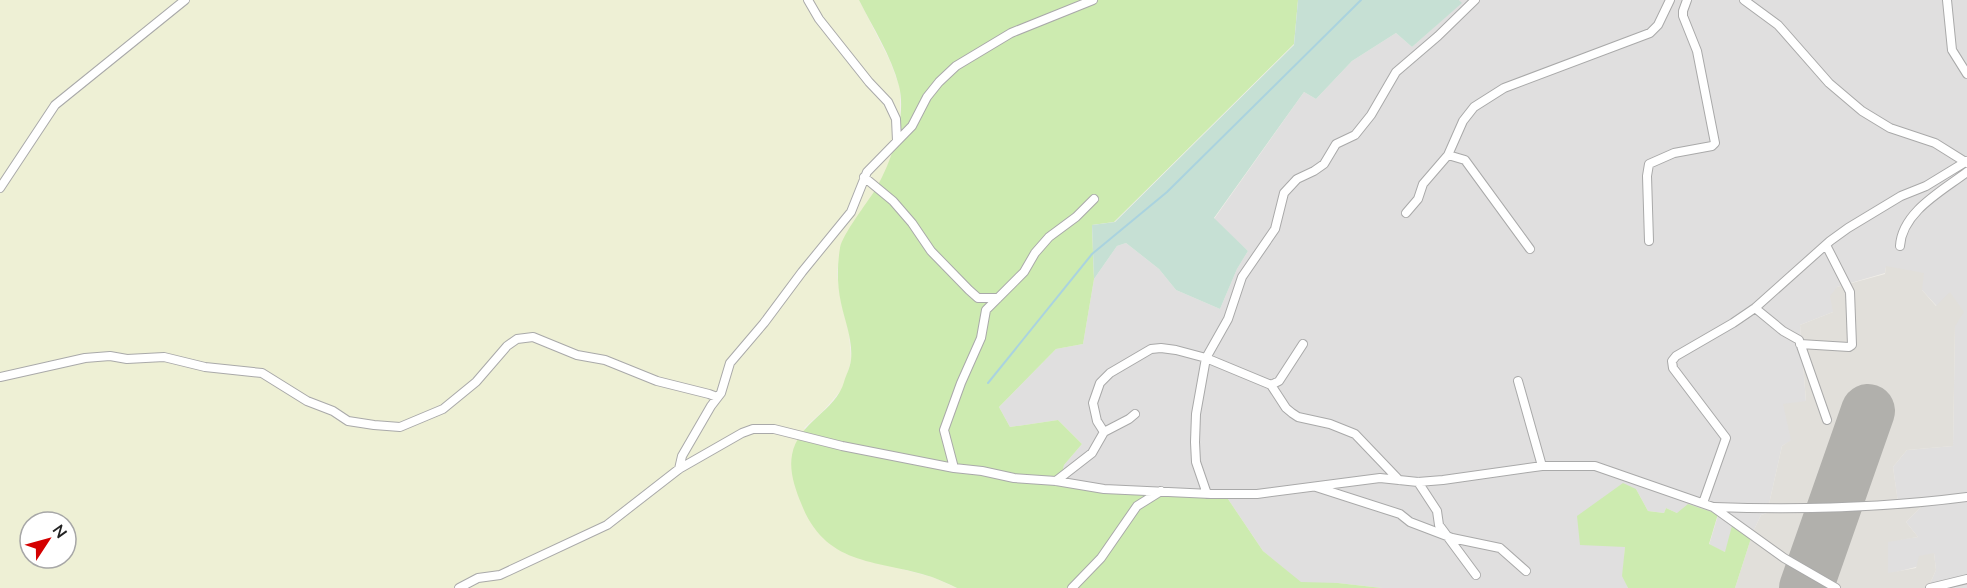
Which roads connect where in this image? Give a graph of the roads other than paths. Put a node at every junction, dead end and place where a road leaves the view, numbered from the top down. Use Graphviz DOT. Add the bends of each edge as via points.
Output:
graph roads {
  1 [pos="184,0"];
  2 [pos="808,0"];
  3 [pos="1093,0"];
  4 [pos="1474,0"];
  5 [pos="1670,0"];
  6 [pos="1687,0"];
  7 [pos="1744,0"];
  8 [pos="1947,0"];
  9 [pos="1967,74"];
  10 [pos="897,141"];
  11 [pos="1448,155"];
  12 [pos="1966,162"];
  13 [pos="1967,172"];
  14 [pos="864,177"];
  15 [pos="0,188"];
  16 [pos="1095,199"];
  17 [pos="1406,213"];
  18 [pos="1649,241"];
  19 [pos="1826,245"];
  20 [pos="1900,246"];
  21 [pos="1530,249"];
  22 [pos="998,298"];
  23 [pos="1755,308"];
  24 [pos="1303,344"];
  25 [pos="1800,344"];
  26 [pos="1206,358"];
  27 [pos="0,377"];
  28 [pos="1518,381"];
  29 [pos="1271,385"];
  30 [pos="717,397"];
  31 [pos="1135,414"];
  32 [pos="1827,420"];
  33 [pos="1104,432"];
  34 [pos="1542,466"];
  35 [pos="954,468"];
  36 [pos="679,469"];
  37 [pos="1399,480"];
  38 [pos="1056,481"];
  39 [pos="1418,482"];
  40 [pos="1315,486"];
  41 [pos="1162,491"];
  42 [pos="1207,494"];
  43 [pos="1967,497"];
  44 [pos="1703,503"];
  45 [pos="1713,507"];
  46 [pos="1448,536"];
  47 [pos="1526,571"];
  48 [pos="1476,575"];
  49 [pos="1967,579"];
  50 [pos="459,588"];
  51 [pos="1072,588"];
  52 [pos="1836,588"];
  53 [pos="1930,588"];
  1 -- 15 [label="street" via="55,105"];
  2 -- 10 [label="street" via="819,19 888,102 896,119"];
  3 -- 10 [label="street" via="1016,30 956,66 927,97 912,126"];
  4 -- 26 [label="street" via="1396,72 1355,135 1339,142 1324,164 1290,186 1281,201 1275,229 1242,277 1228,319"];
  5 -- 11 [label="street" via="1650,33 1504,88 1474,107 1463,121"];
  6 -- 18 [label="street" via="1683,16 1697,51 1715,143 1649,164"];
  7 -- 12 [label="street" via="1778,26 1829,83 1862,111 1890,128 1935,143"];
  8 -- 9 [label="street" via="1952,50"];
  10 -- 14 [label="street"];
  11 -- 17 [label="street" via="1423,184 1418,199"];
  11 -- 21 [label="street" via="1465,160"];
  12 -- 19 [label="street" via="1926,186 1900,196"];
  13 -- 20 [label="street" via="1913,215 1901,235"];
  14 -- 22 [label="street" via="893,201 931,251 969,290 978,298"];
  14 -- 30 [label="street" via="851,212 730,363"];
  16 -- 22 [label="street" via="1049,237 1024,272"];
  19 -- 23 [label="street"];
  19 -- 25 [label="street" via="1850,292 1852,345"];
  22 -- 35 [label="street" via="986,310 981,338 944,430"];
  23 -- 25 [label="street"];
  23 -- 44 [label="street" via="1672,361 1673,368 1726,438"];
  24 -- 29 [label="street" via="1279,381"];
  25 -- 32 [label="street"];
  26 -- 29 [label="street"];
  26 -- 33 [label="street" via="1161,348 1110,373 1100,383 1093,403 1096,421"];
  26 -- 42 [label="street" via="1195,442 1196,462"];
  27 -- 30 [label="street" via="85,358 164,357 205,367 262,373 348,421 400,427 443,409 476,382 507,346 517,339 533,337 577,355"];
  28 -- 34 [label="street"];
  29 -- 37 [label="street" via="1286,408 1298,417 1355,434"];
  30 -- 36 [label="street" via="682,456"];
  31 -- 33 [label="street"];
  33 -- 38 [label="street" via="1092,453"];
  34 -- 39 [label="street"];
  34 -- 44 [label="street" via="1595,466"];
  35 -- 36 [label="street" via="753,426"];
  35 -- 38 [label="street"];
  36 -- 50 [label="street" via="607,525 500,575 478,578"];
  37 -- 39 [label="street"];
  37 -- 40 [label="street" via="1380,478"];
  38 -- 41 [label="street" via="1104,489"];
  39 -- 46 [label="street"];
  40 -- 42 [label="street" via="1257,494"];
  40 -- 46 [label="street" via="1400,514 1410,522"];
  41 -- 42 [label="street"];
  41 -- 51 [label="street" via="1137,506 1101,558"];
  43 -- 45 [label="street" via="1911,504"];
  44 -- 45 [label="street"];
  45 -- 52 [label="street" via="1784,558"];
  46 -- 47 [label="street" via="1500,548"];
  46 -- 48 [label="street"];
  49 -- 53 [label="street"];
}
